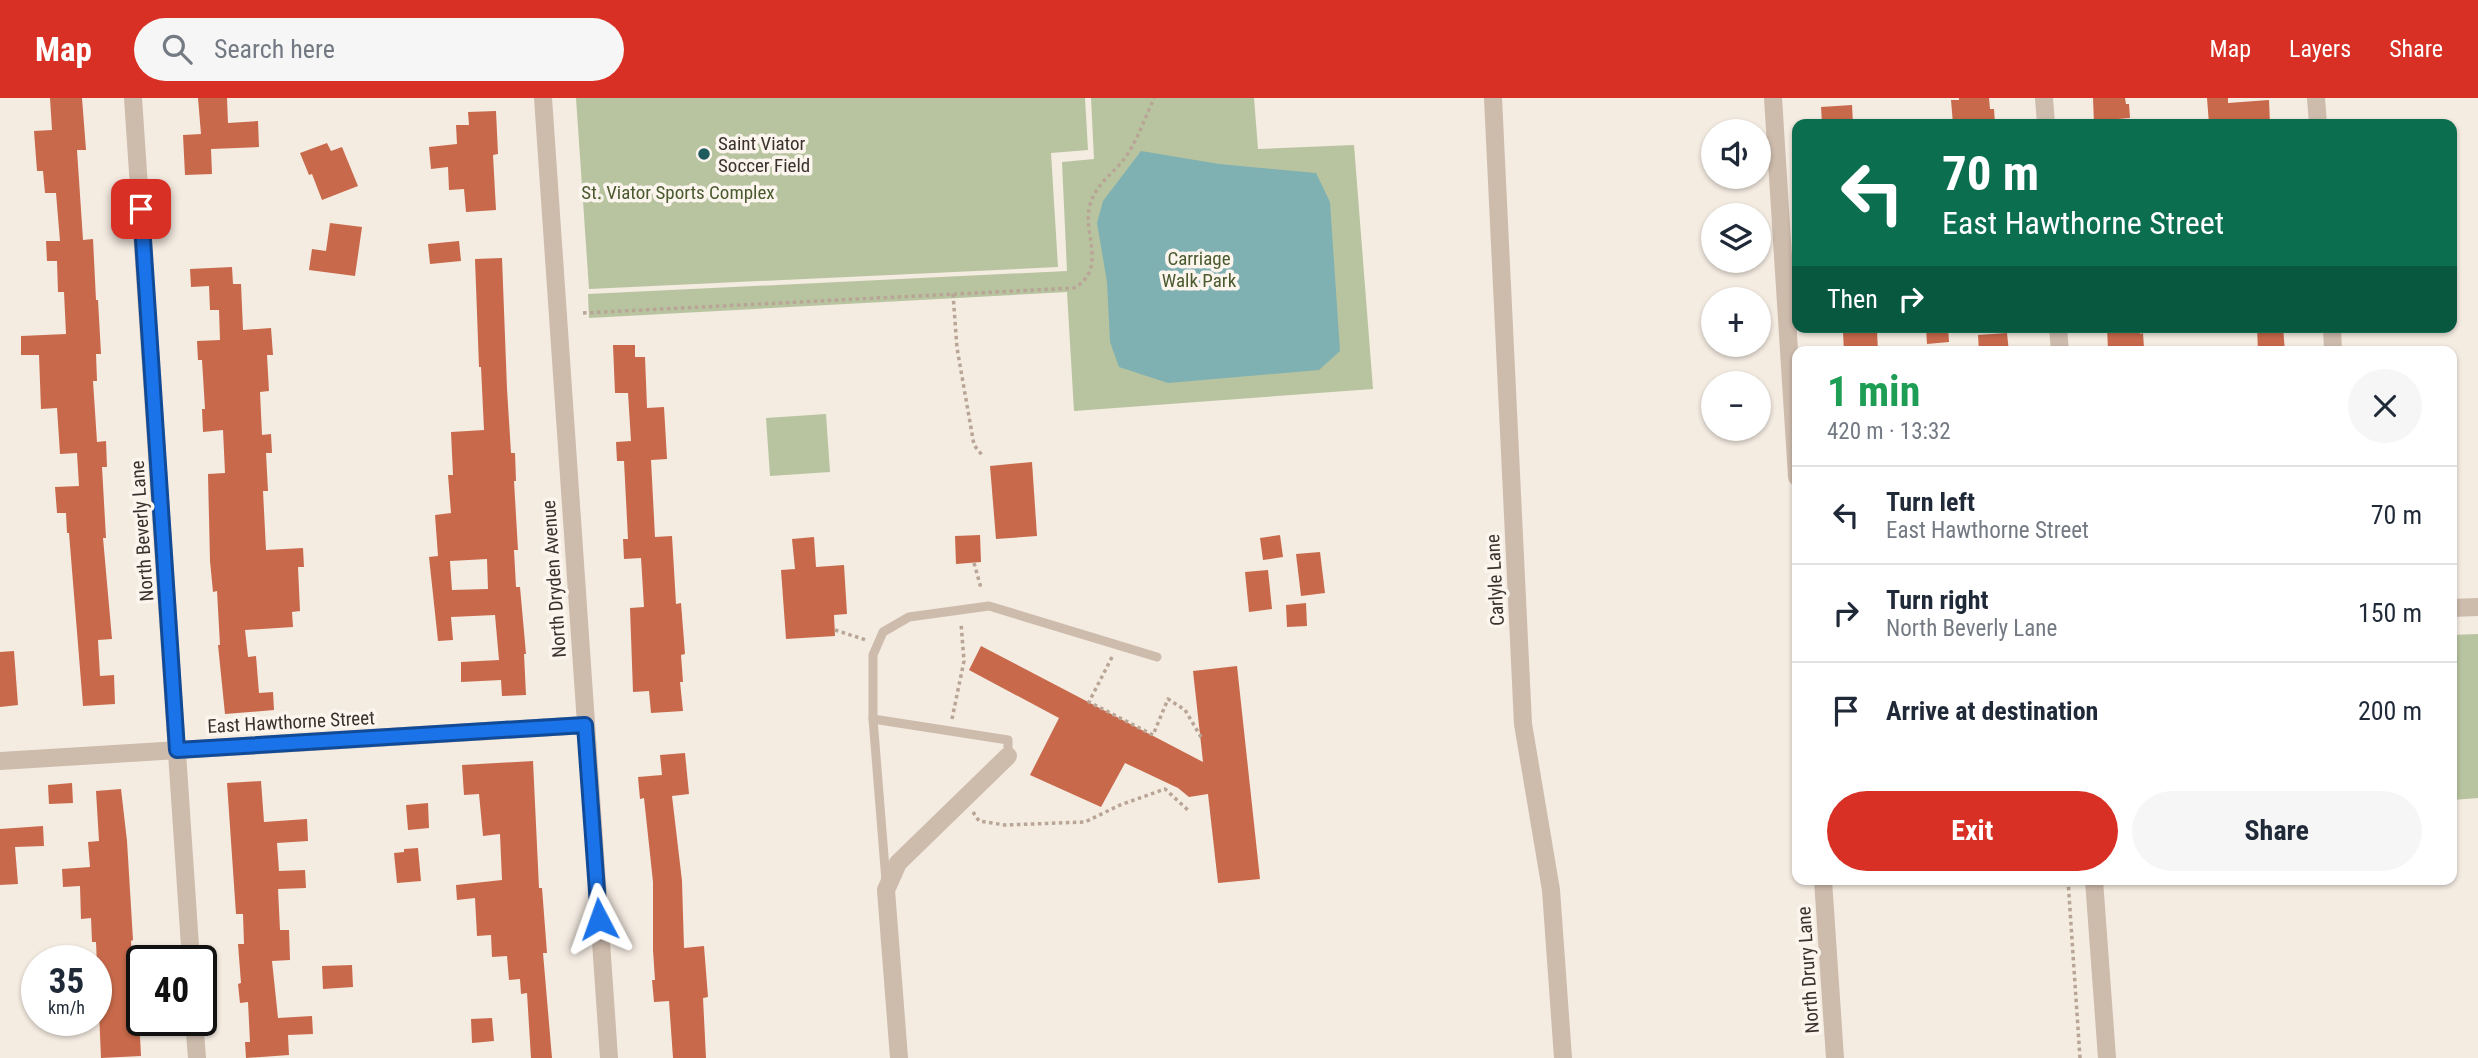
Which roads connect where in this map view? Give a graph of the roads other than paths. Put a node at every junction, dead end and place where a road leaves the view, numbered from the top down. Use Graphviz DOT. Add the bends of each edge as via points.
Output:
graph roads {
  1 [pos="133,98"];
  2 [pos="543,98"];
  3 [pos="1493,98"];
  4 [pos="1773,98"];
  5 [pos="2044,98"];
  6 [pos="2316,98"];
  7 [pos="2046,119"];
  8 [pos="2318,119"];
  9 [pos="1792,398"];
  10 [pos="2478,607"];
  11 [pos="2457,608"];
  12 [pos="1157,657"];
  13 [pos="873,719"];
  14 [pos="585,725"];
  15 [pos="177,750"];
  16 [pos="1009,756"];
  17 [pos="0,761"];
  18 [pos="1823,885"];
  19 [pos="2094,885"];
  20 [pos="886,890"];
  21 [pos="190,945"];
  22 [pos="195,1036"];
  23 [pos="197,1058"];
  24 [pos="609,1058"];
  25 [pos="899,1058"];
  26 [pos="1563,1058"];
  27 [pos="1835,1058"];
  28 [pos="2107,1058"];
  1 -- 15 [label="street, North Beverly Lane"];
  2 -- 14 [label="street, North Dryden Avenue"];
  3 -- 26 [label="street, Carlyle Lane" via="1523,724 1551,890"];
  4 -- 9 [label="street"];
  5 -- 7 [label="street"];
  6 -- 8 [label="street"];
  10 -- 11 [label="street"];
  12 -- 13 [label="lane" via="989,606 909,617 883,632 873,655"];
  13 -- 16 [label="lane" via="1008,740"];
  13 -- 20 [label="lane"];
  14 -- 15 [label="street, East Hawthorne Street"];
  14 -- 24 [label="street, North Dryden Avenue"];
  15 -- 17 [label="street, East Hawthorne Street"];
  15 -- 21 [label="street, North Beverly Lane"];
  16 -- 20 [label="street" via="898,863"];
  18 -- 27 [label="street, North Drury Lane"];
  19 -- 28 [label="street"];
  20 -- 25 [label="street"];
  22 -- 23 [label="street"];
}
